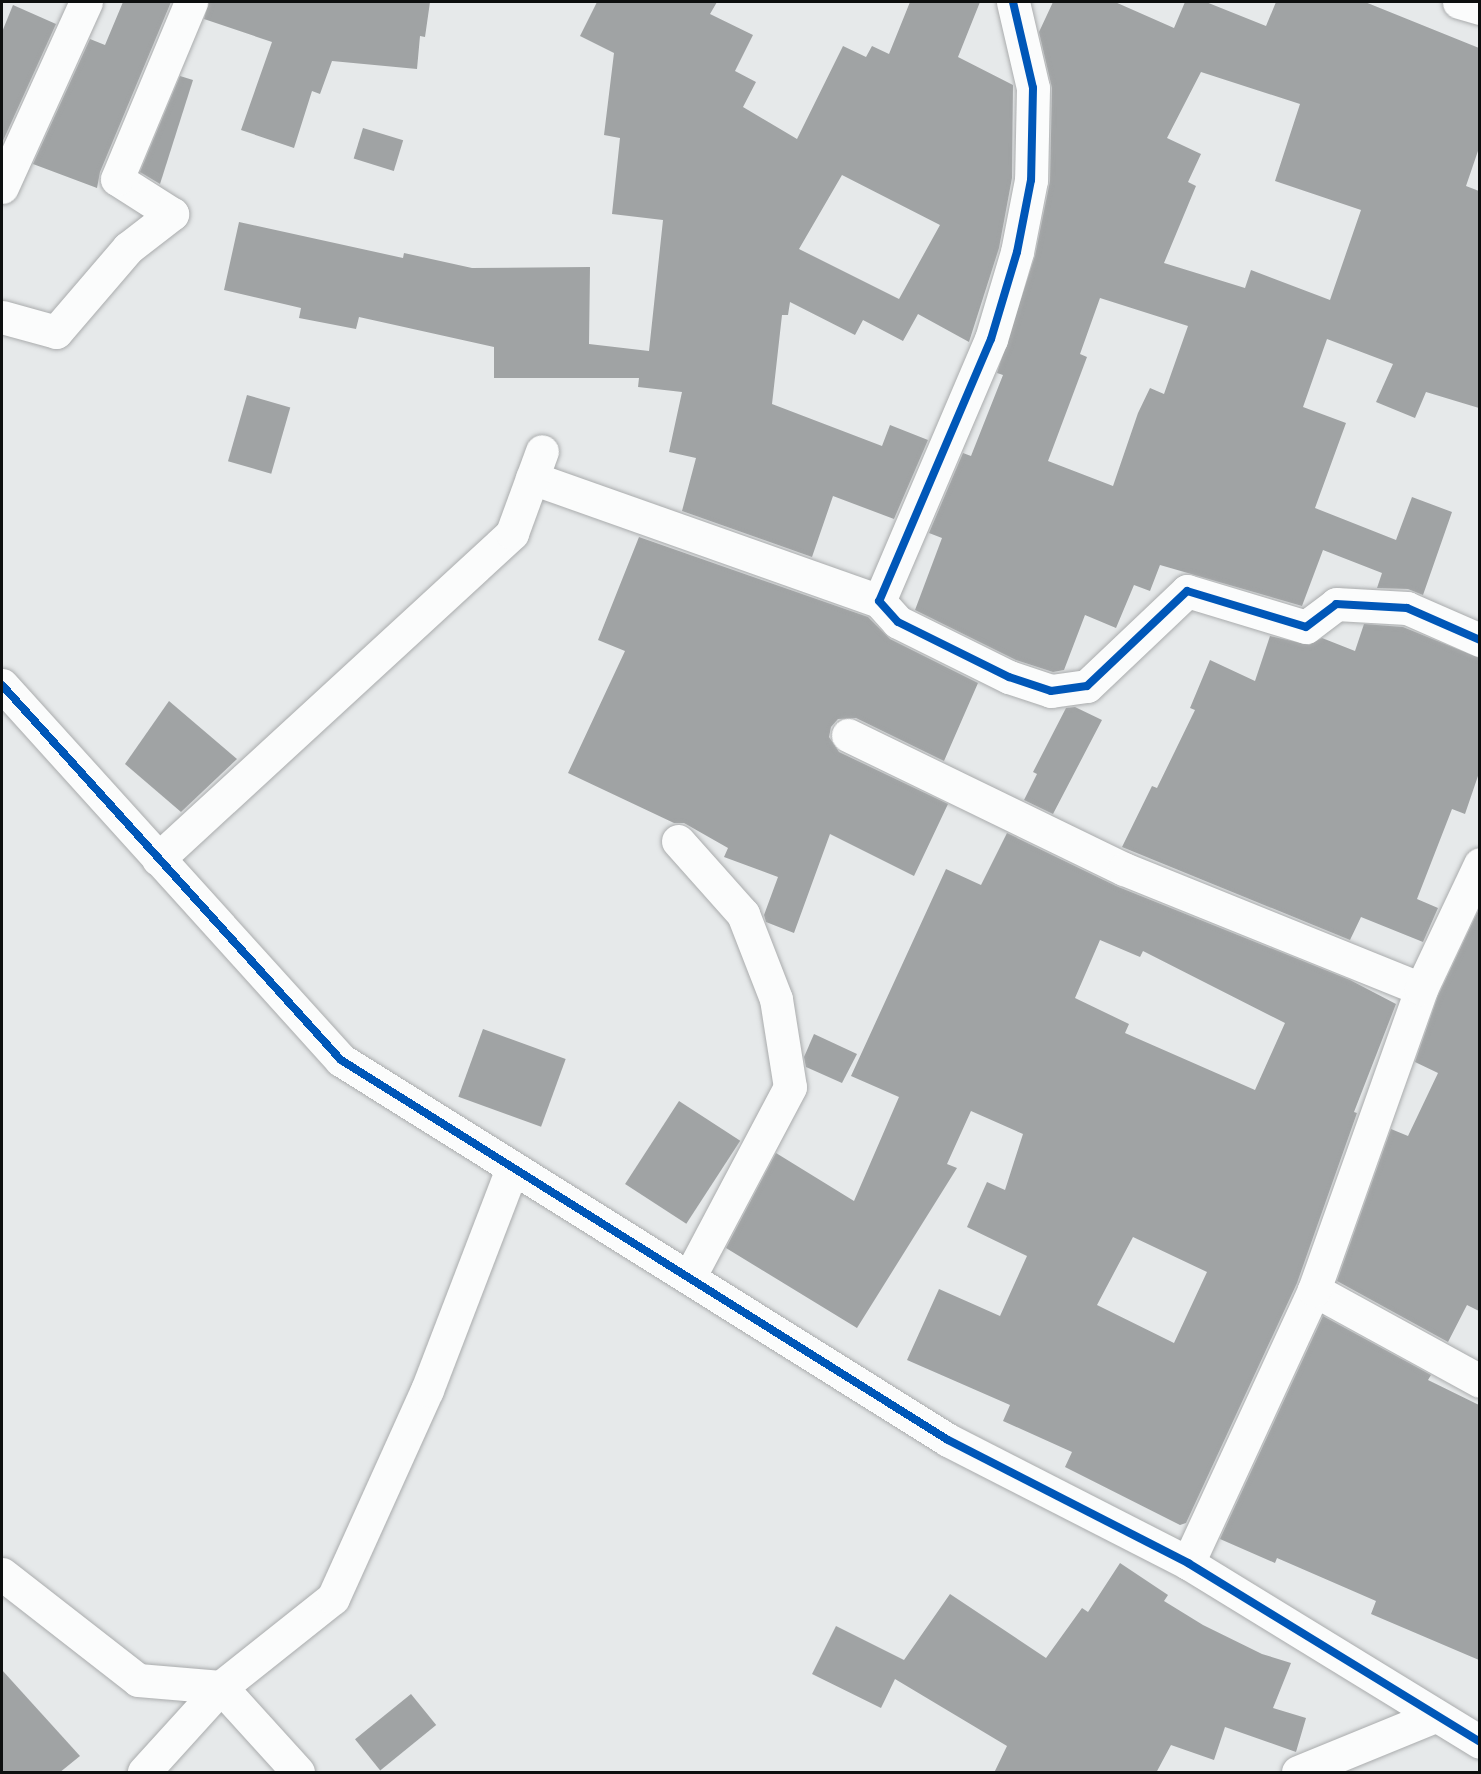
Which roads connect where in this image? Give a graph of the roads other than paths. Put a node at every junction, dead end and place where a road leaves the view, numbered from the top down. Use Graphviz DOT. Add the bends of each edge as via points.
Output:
graph roads {
  1 [pos="86,2"];
  2 [pos="191,2"];
  3 [pos="1013,2"];
  4 [pos="1459,2"];
  5 [pos="1479,8"];
  6 [pos="2,188"];
  7 [pos="2,317"];
  8 [pos="879,601"];
  9 [pos="1479,640"];
  10 [pos="4,696"];
  11 [pos="848,735"];
  12 [pos="678,841"];
  13 [pos="158,859"];
  14 [pos="1479,864"];
  15 [pos="1421,988"];
  16 [pos="512,1168"];
  17 [pos="690,1276"];
  18 [pos="1314,1290"];
  19 [pos="1479,1381"];
  20 [pos="1188,1563"];
  21 [pos="2,1574"];
  22 [pos="221,1687"];
  23 [pos="1435,1716"];
  24 [pos="1479,1742"];
  25 [pos="144,1773"];
  26 [pos="298,1773"];
  27 [pos="1298,1773"];
  1 -- 6 [label="street"];
  2 -- 7 [label="street" via="117,179 172,214 128,248 56,332"];
  3 -- 8 [label="street" via="1034,88 1031,180 1017,252 991,339"];
  4 -- 5 [label="street"];
  8 -- 9 [label="street" via="898,622 1009,677 1051,691 1087,686 1187,591 1306,627 1336,604 1407,608"];
  8 -- 13 [label="street" via="537,464 512,533"];
  10 -- 13 [label="street"];
  11 -- 15 [label="street" via="1124,869"];
  12 -- 17 [label="street" via="743,914 776,999 790,1087"];
  13 -- 16 [label="street" via="341,1060"];
  14 -- 15 [label="street"];
  15 -- 18 [label="street"];
  16 -- 17 [label="street"];
  16 -- 22 [label="street" via="427,1390 333,1598"];
  17 -- 20 [label="street" via="948,1440"];
  18 -- 19 [label="street"];
  18 -- 20 [label="street"];
  20 -- 23 [label="street"];
  21 -- 22 [label="street" via="138,1680"];
  22 -- 25 [label="street"];
  22 -- 26 [label="street"];
  23 -- 24 [label="street"];
  23 -- 27 [label="street"];
}
